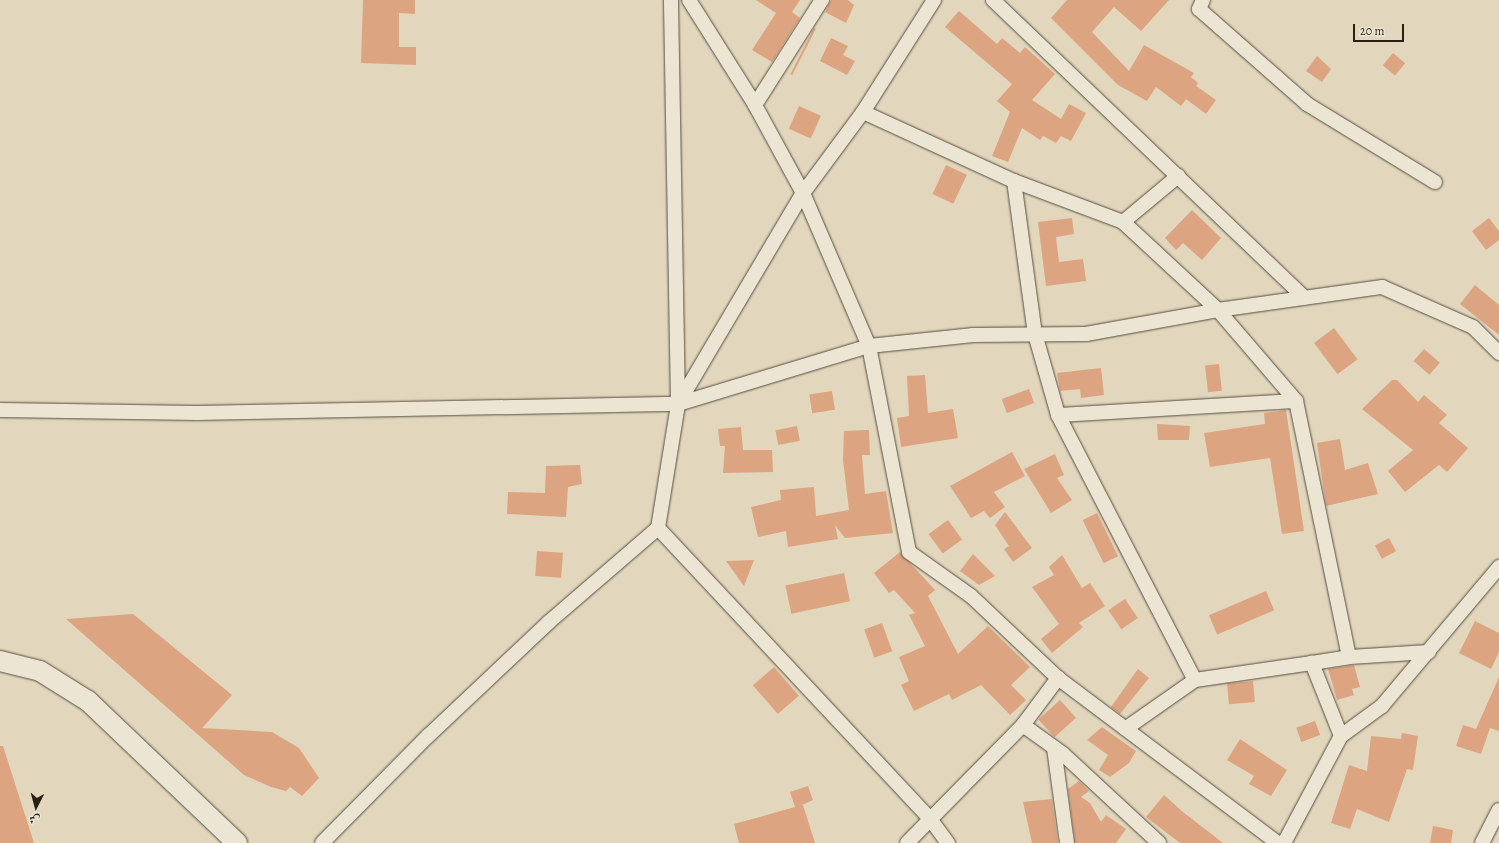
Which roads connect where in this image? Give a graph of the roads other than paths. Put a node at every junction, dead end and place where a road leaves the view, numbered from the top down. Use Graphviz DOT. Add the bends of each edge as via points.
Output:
graph roads {
  1 [pos="671,0"];
  2 [pos="689,0"];
  3 [pos="822,0"];
  4 [pos="934,0"];
  5 [pos="993,0"];
  6 [pos="1203,0"];
  7 [pos="755,104"];
  8 [pos="863,112"];
  9 [pos="1178,176"];
  10 [pos="1014,181"];
  11 [pos="1435,182"];
  12 [pos="803,193"];
  13 [pos="1123,222"];
  14 [pos="1305,298"];
  15 [pos="1218,310"];
  16 [pos="1035,334"];
  17 [pos="869,346"];
  18 [pos="1499,353"];
  19 [pos="1296,401"];
  20 [pos="678,404"];
  21 [pos="0,410"];
  22 [pos="1058,415"];
  23 [pos="658,528"];
  24 [pos="1499,567"];
  25 [pos="1429,652"];
  26 [pos="1349,657"];
  27 [pos="0,661"];
  28 [pos="1312,663"];
  29 [pos="1058,678"];
  30 [pos="1194,680"];
  31 [pos="1023,725"];
  32 [pos="1125,729"];
  33 [pos="1341,736"];
  34 [pos="1054,748"];
  35 [pos="1499,810"];
  36 [pos="931,820"];
  37 [pos="237,843"];
  38 [pos="322,843"];
  39 [pos="907,843"];
  40 [pos="948,843"];
  41 [pos="1067,843"];
  42 [pos="1159,843"];
  43 [pos="1278,843"];
  44 [pos="1284,843"];
  45 [pos="1482,843"];
  1 -- 20 [label="street"];
  2 -- 7 [label="street"];
  3 -- 7 [label="street"];
  4 -- 8 [label="street"];
  5 -- 9 [label="street"];
  6 -- 11 [label="street" via="1199,8 1307,104"];
  7 -- 12 [label="street"];
  8 -- 10 [label="street"];
  8 -- 12 [label="street"];
  9 -- 13 [label="street"];
  9 -- 14 [label="street"];
  10 -- 13 [label="street"];
  10 -- 16 [label="street"];
  12 -- 17 [label="street"];
  12 -- 20 [label="street"];
  13 -- 15 [label="street"];
  14 -- 15 [label="street"];
  14 -- 18 [label="street" via="1382,287 1473,327"];
  15 -- 16 [label="street" via="1086,334"];
  15 -- 19 [label="street"];
  16 -- 17 [label="street" via="972,335"];
  16 -- 22 [label="street"];
  17 -- 20 [label="street"];
  17 -- 29 [label="street" via="908,552 971,596"];
  19 -- 22 [label="street"];
  19 -- 26 [label="street"];
  20 -- 21 [label="street" via="197,413"];
  20 -- 23 [label="street"];
  22 -- 30 [label="street"];
  23 -- 36 [label="street"];
  23 -- 38 [label="street" via="543,628"];
  24 -- 25 [label="street"];
  25 -- 26 [label="street"];
  25 -- 33 [label="street" via="1382,706"];
  26 -- 28 [label="street"];
  27 -- 37 [label="street" via="40,671 88,701"];
  28 -- 30 [label="street"];
  28 -- 33 [label="street"];
  29 -- 31 [label="street"];
  29 -- 32 [label="street"];
  30 -- 32 [label="street"];
  31 -- 34 [label="street"];
  31 -- 36 [label="street"];
  32 -- 43 [label="street"];
  33 -- 44 [label="street"];
  34 -- 41 [label="street"];
  34 -- 42 [label="street"];
  35 -- 45 [label="street"];
  36 -- 39 [label="street"];
  36 -- 40 [label="street"];
}
